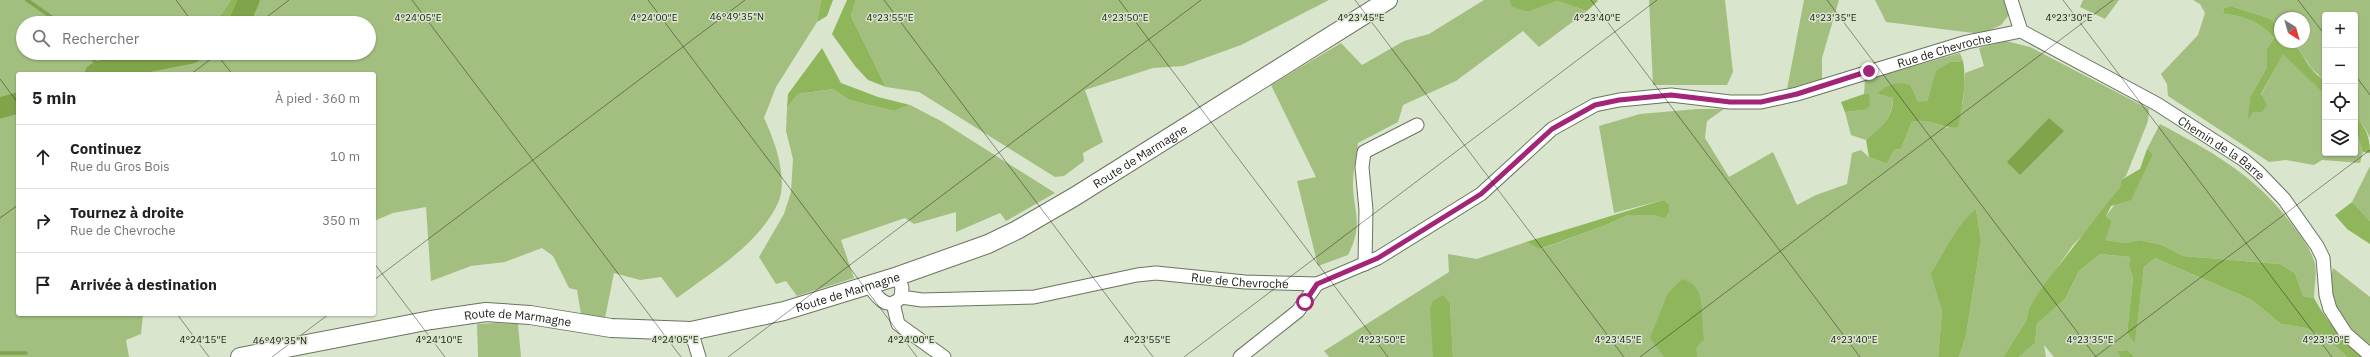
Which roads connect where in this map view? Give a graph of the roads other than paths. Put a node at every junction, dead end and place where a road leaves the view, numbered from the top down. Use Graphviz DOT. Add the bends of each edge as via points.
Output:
graph roads {
  1 [pos="1388,0"];
  2 [pos="2011,0"];
  3 [pos="2021,31"];
  4 [pos="1417,126"];
  5 [pos="1365,264"];
  6 [pos="898,276"];
  7 [pos="1317,284"];
  8 [pos="869,285"];
  9 [pos="897,300"];
  10 [pos="691,331"];
  11 [pos="2370,355"];
  12 [pos="240,357"];
  13 [pos="699,357"];
  14 [pos="944,357"];
  15 [pos="1240,357"];
  1 -- 6 [label="main road, Route de Marmagne" via="1043,215 988,244"];
  2 -- 3 [label="street"];
  3 -- 5 [label="street, Rue de Chevroche" via="1967,42 1797,94 1761,102 1730,102 1671,95 1595,105 1552,129 1481,194"];
  3 -- 11 [label="street, Chemin de la Barre" via="2180,118 2244,160 2272,185 2323,258 2326,295 2338,323 2346,334"];
  4 -- 5 [label="street" via="1364,152 1362,166 1366,210"];
  5 -- 7 [label="street, Rue de Chevroche"];
  6 -- 8 [label="main road, Route de Marmagne"];
  6 -- 9 [label="street" via="902,288"];
  7 -- 9 [label="street, Rue de Chevroche" via="1245,282 1156,273 1034,297"];
  7 -- 15 [label="street" via="1298,311"];
  8 -- 9 [label="street, Rue de Chevroche" via="877,299 885,303"];
  8 -- 10 [label="main road, Route de Marmagne" via="784,312"];
  9 -- 14 [label="street" via="898,324"];
  10 -- 12 [label="main road, Route de Marmagne" via="611,328 530,315 486,312 431,320"];
  10 -- 13 [label="street"];
}
